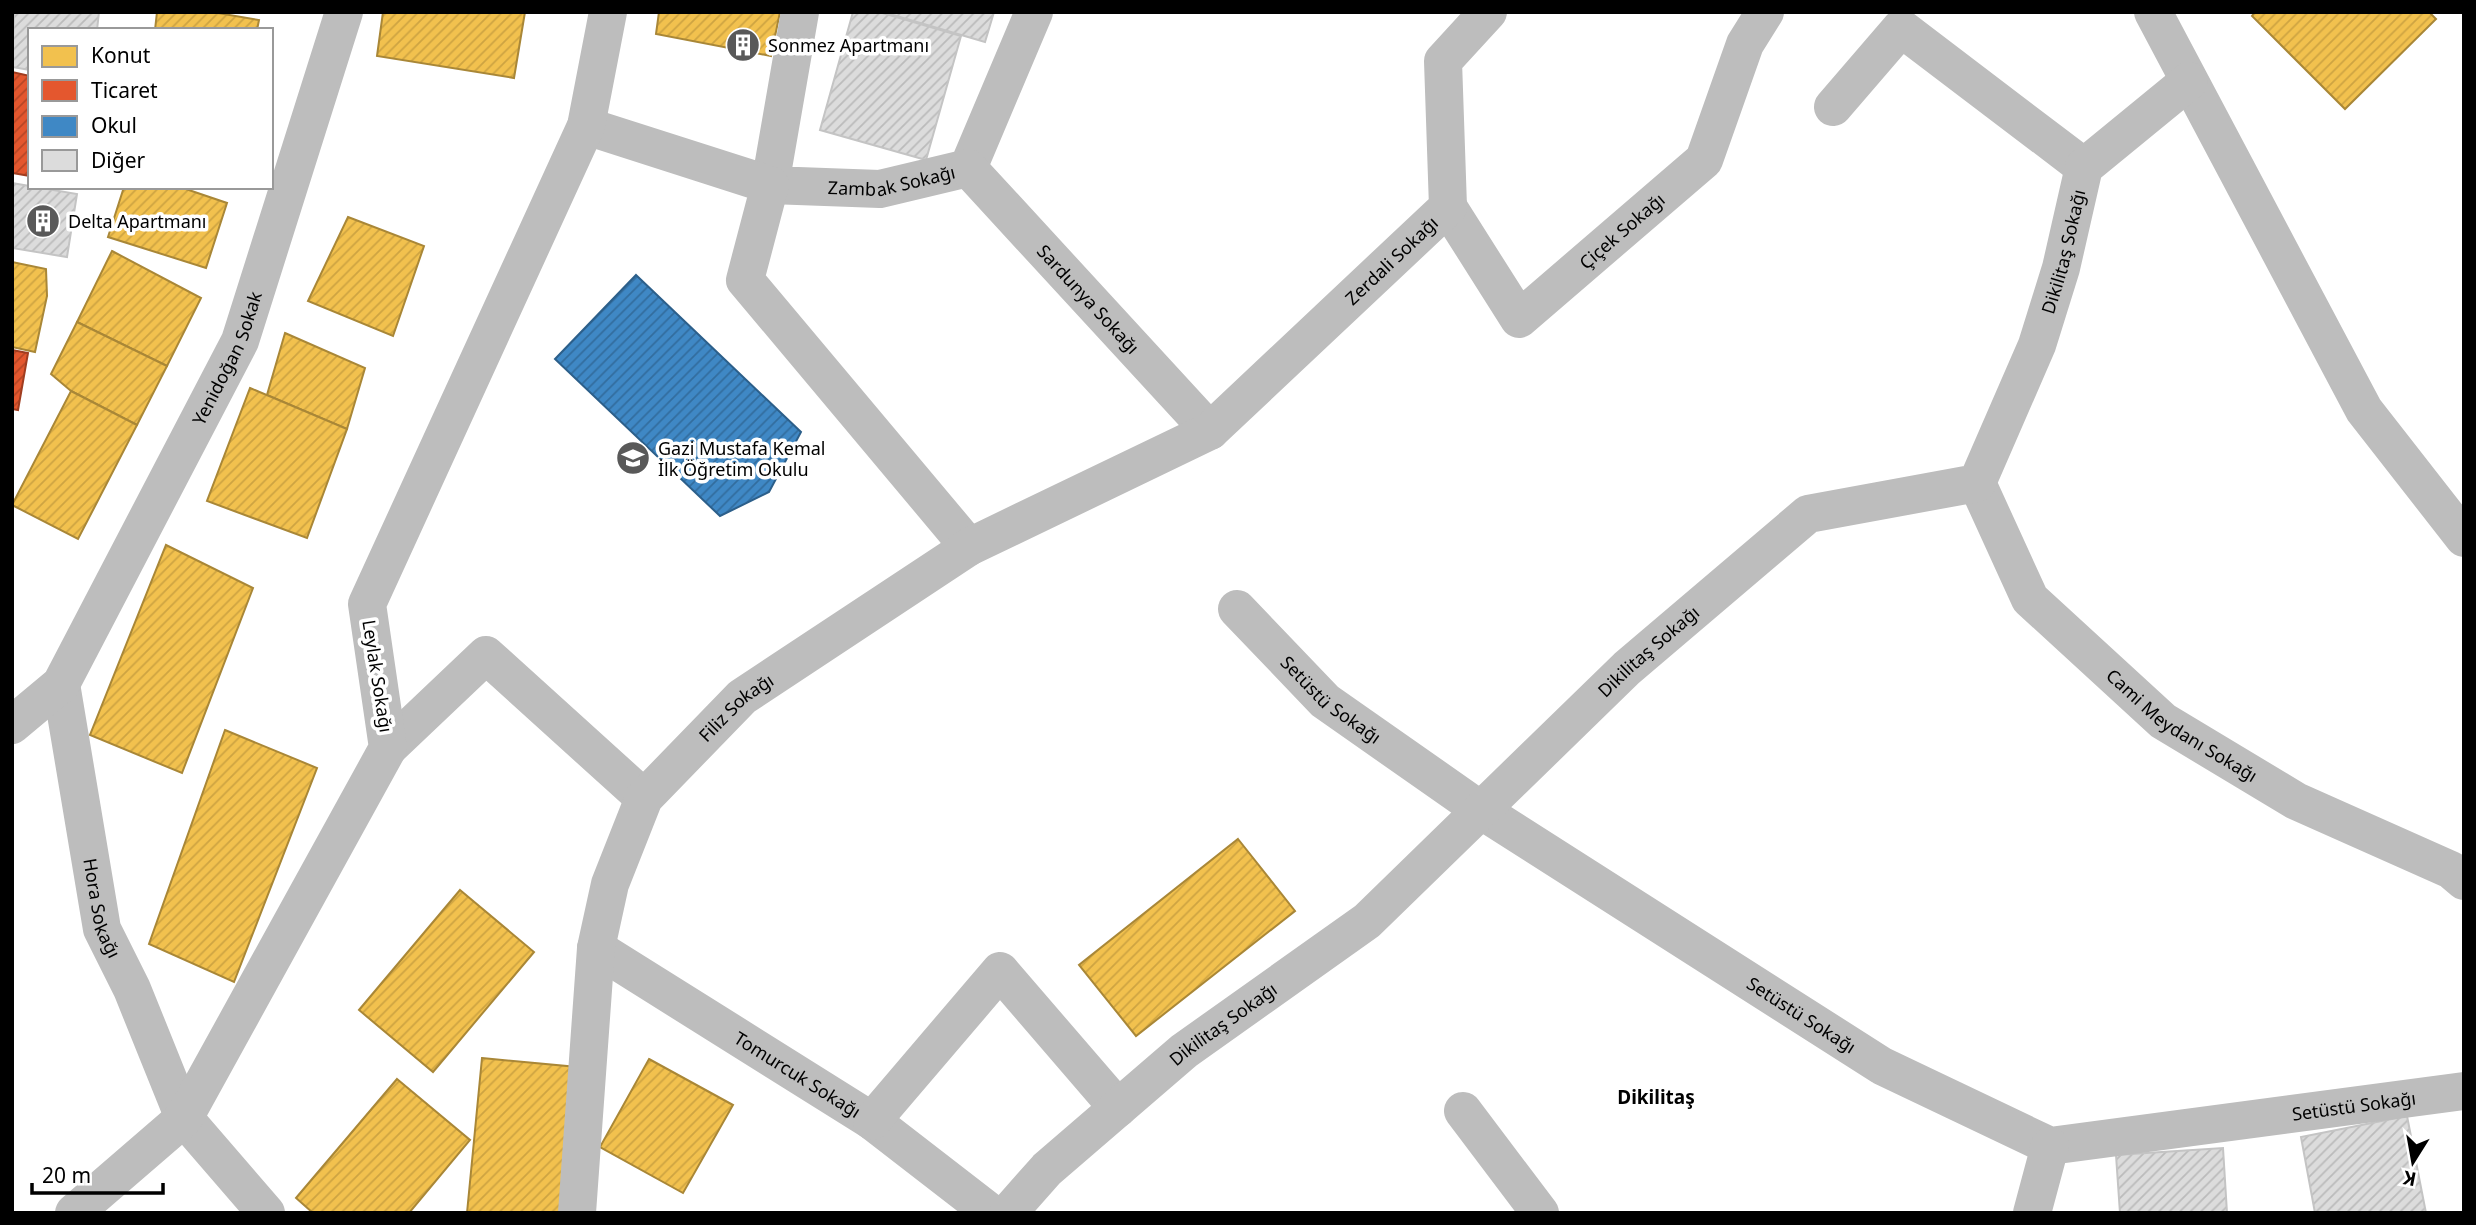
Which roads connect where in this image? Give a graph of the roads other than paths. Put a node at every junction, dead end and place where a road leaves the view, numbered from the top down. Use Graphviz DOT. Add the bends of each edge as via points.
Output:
graph roads {
  1 [pos="344,12"];
  2 [pos="608,12"];
  3 [pos="800,12"];
  4 [pos="1034,12"];
  5 [pos="1488,12"];
  6 [pos="1765,12"];
  7 [pos="2153,12"];
  8 [pos="2189,81"];
  9 [pos="1833,107"];
  10 [pos="586,126"];
  11 [pos="2084,167"];
  12 [pos="968,168"];
  13 [pos="770,186"];
  14 [pos="1448,207"];
  15 [pos="1210,431"];
  16 [pos="1977,483"];
  17 [pos="2464,538"];
  18 [pos="969,547"];
  19 [pos="1237,609"];
  20 [pos="61,684"];
  21 [pos="12,725"];
  22 [pos="388,748"];
  23 [pos="644,798"];
  24 [pos="1482,811"];
  25 [pos="2460,871"];
  26 [pos="596,948"];
  27 [pos="2464,1091"];
  28 [pos="1118,1108"];
  29 [pos="1463,1111"];
  30 [pos="184,1118"];
  31 [pos="873,1121"];
  32 [pos="2050,1146"];
  33 [pos="585,1208"];
  34 [pos="74,1213"];
  35 [pos="266,1213"];
  36 [pos="991,1213"];
  37 [pos="1008,1213"];
  38 [pos="1540,1213"];
  39 [pos="2032,1213"];
  1 -- 20 [label="street, Yenidoğan Sokak" via="240,341"];
  2 -- 10 [label="street, Leylak Sokağı"];
  3 -- 13 [label="street"];
  4 -- 12 [label="street, Zambak Sokağı"];
  5 -- 14 [label="street, Zerdali Sokağı" via="1443,61"];
  6 -- 14 [label="street, Çiçek Sokağı" via="1745,44 1704,160 1519,319"];
  7 -- 8 [label="street"];
  8 -- 11 [label="street, Dikilitaş Sokağı"];
  8 -- 17 [label="street" via="2364,410"];
  9 -- 11 [label="street" via="1901,27"];
  10 -- 13 [label="street, Zambak Sokağı"];
  10 -- 22 [label="street, Leylak Sokağı" via="367,604"];
  11 -- 16 [label="street, Dikilitaş Sokağı" via="2061,268 2037,345"];
  12 -- 13 [label="street, Zambak Sokağı" via="880,189"];
  12 -- 15 [label="street, Sardunya Sokağı"];
  13 -- 18 [label="street" via="745,279"];
  14 -- 15 [label="street, Zerdali Sokağı"];
  15 -- 18 [label="street, Filiz Sokağı"];
  16 -- 24 [label="street, Dikilitaş Sokağı" via="1808,514 1627,668"];
  16 -- 25 [label="street, Cami Meydanı Sokağı" via="2030,599 2163,721 2296,801"];
  18 -- 23 [label="street, Filiz Sokağı" via="742,697"];
  19 -- 24 [label="street, Setüstü Sokağı" via="1325,701"];
  20 -- 21 [label="street"];
  20 -- 30 [label="street, Hora Sokağı" via="102,929 132,989"];
  22 -- 23 [label="street" via="486,655"];
  22 -- 30 [label="street, Leylak Sokağı"];
  23 -- 26 [label="street, Filiz Sokağı" via="610,884"];
  24 -- 28 [label="street, Dikilitaş Sokağı" via="1367,921 1184,1051"];
  24 -- 32 [label="street, Setüstü Sokağı" via="1882,1066"];
  26 -- 31 [label="street, Tomurcuk Sokağı"];
  26 -- 33 [label="street, Filiz Sokağı"];
  27 -- 32 [label="street, Setüstü Sokağı"];
  28 -- 31 [label="street" via="1000,971"];
  28 -- 37 [label="street, Dikilitaş Sokağı" via="1047,1169"];
  29 -- 38 [label="street"];
  30 -- 34 [label="street, Leylak Sokağı"];
  30 -- 35 [label="street, Hora Sokağı"];
  31 -- 36 [label="street, Tomurcuk Sokağı"];
  32 -- 39 [label="street"];
}
